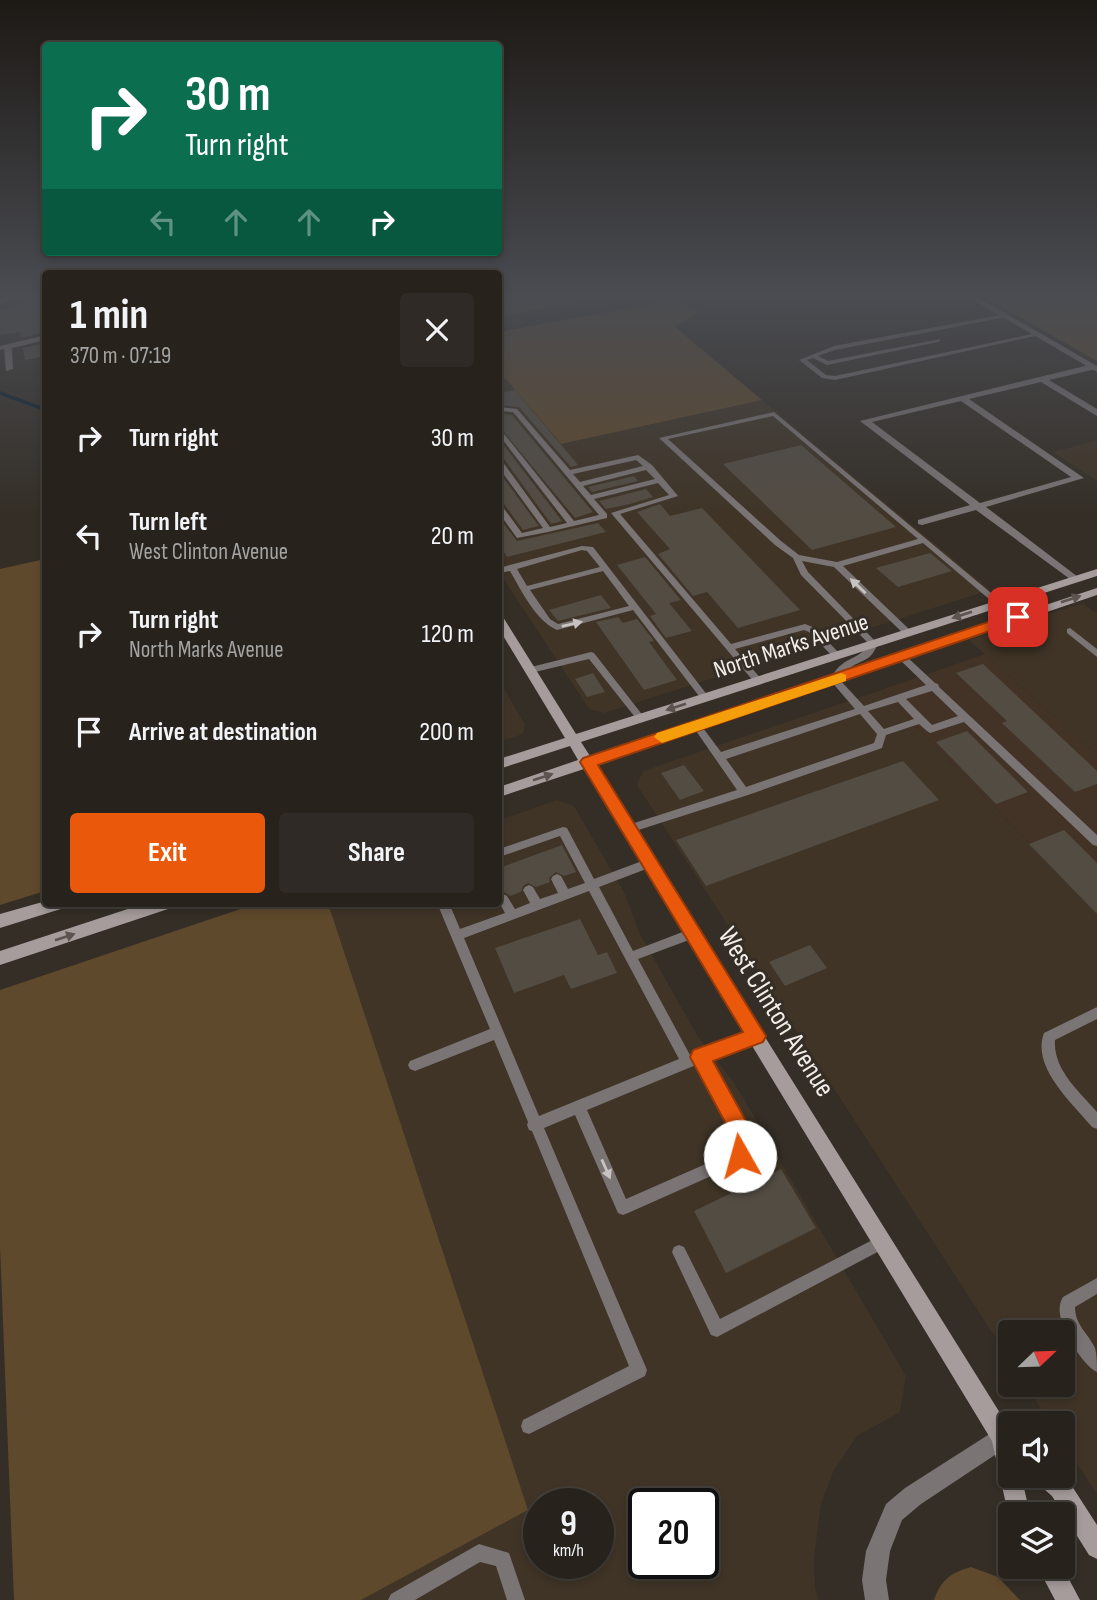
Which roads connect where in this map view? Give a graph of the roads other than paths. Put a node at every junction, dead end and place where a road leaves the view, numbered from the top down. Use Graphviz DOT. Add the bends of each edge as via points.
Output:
graph roads {
  1 [pos="813,369"];
  2 [pos="878,369"];
  3 [pos="1092,369"];
  4 [pos="1042,379"];
  5 [pos="962,398"];
  6 [pos="502,409"];
  7 [pos="1097,412"];
  8 [pos="502,435"];
  9 [pos="502,467"];
  10 [pos="649,467"];
  11 [pos="568,473"];
  12 [pos="662,480"];
  13 [pos="578,485"];
  14 [pos="589,498"];
  15 [pos="978,506"];
  16 [pos="502,512"];
  17 [pos="615,513"];
  18 [pos="604,516"];
  19 [pos="922,522"];
  20 [pos="572,524"];
  21 [pos="548,530"];
  22 [pos="925,540"];
  23 [pos="796,557"];
  24 [pos="836,565"];
  25 [pos="512,567"];
  26 [pos="605,568"];
  27 [pos="502,570"];
  28 [pos="1097,572"];
  29 [pos="1074,579"];
  30 [pos="525,590"];
  31 [pos="1096,592"];
  32 [pos="999,603"];
  33 [pos="635,607"];
  34 [pos="502,625"];
  35 [pos="1070,631"];
  36 [pos="908,633"];
  37 [pos="874,644"];
  38 [pos="730,647"];
  39 [pos="1097,654"];
  40 [pos="837,656"];
  41 [pos="903,657"];
  42 [pos="531,670"];
  43 [pos="835,680"];
  44 [pos="758,681"];
  45 [pos="935,686"];
  46 [pos="705,698"];
  47 [pos="900,698"];
  48 [pos="863,711"];
  49 [pos="967,717"];
  50 [pos="641,719"];
  51 [pos="921,720"];
  52 [pos="697,726"];
  53 [pos="882,733"];
  54 [pos="575,740"];
  55 [pos="719,757"];
  56 [pos="588,762"];
  57 [pos="502,763"];
  58 [pos="502,791"];
  59 [pos="744,792"];
  60 [pos="629,829"];
  61 [pos="534,841"];
  62 [pos="1097,842"];
  63 [pos="503,851"];
  64 [pos="541,852"];
  65 [pos="514,862"];
  66 [pos="650,863"];
  67 [pos="557,879"];
  68 [pos="593,883"];
  69 [pos="528,890"];
  70 [pos="565,894"];
  71 [pos="503,899"];
  72 [pos="537,905"];
  73 [pos="47,907"];
  74 [pos="154,907"];
  75 [pos="445,907"];
  76 [pos="512,915"];
  77 [pos="0,922"];
  78 [pos="692,933"];
  79 [pos="456,936"];
  80 [pos="630,957"];
  81 [pos="0,958"];
  82 [pos="1097,1013"];
  83 [pos="496,1033"];
  84 [pos="756,1036"];
  85 [pos="693,1060"];
  86 [pos="415,1065"];
  87 [pos="579,1107"];
  88 [pos="1097,1122"];
  89 [pos="534,1125"];
  90 [pos="882,1242"];
  91 [pos="679,1252"];
  92 [pos="1097,1286"];
  93 [pos="1097,1364"];
  94 [pos="529,1426"];
  95 [pos="998,1427"];
  96 [pos="998,1445"];
  97 [pos="1059,1488"];
  98 [pos="1097,1547"];
  99 [pos="1056,1579"];
  100 [pos="397,1600"];
  101 [pos="516,1600"];
  102 [pos="877,1600"];
  103 [pos="1068,1600"];
  1 -- 2 [label="lane" via="835,378"];
  3 -- 4 [label="street"];
  4 -- 5 [label="street"];
  4 -- 7 [label="street"];
  5 -- 15 [label="street" via="865,421"];
  5 -- 15 [label="street" via="1079,478"];
  6 -- 11 [label="lane" via="514,410"];
  8 -- 20 [label="lane"];
  9 -- 21 [label="lane"];
  10 -- 11 [label="lane" via="634,457"];
  10 -- 12 [label="lane"];
  10 -- 13 [label="lane"];
  11 -- 13 [label="lane"];
  12 -- 14 [label="lane"];
  12 -- 17 [label="lane" via="674,496"];
  13 -- 14 [label="lane"];
  14 -- 18 [label="lane"];
  15 -- 19 [label="street"];
  15 -- 29 [label="street"];
  16 -- 21 [label="lane" via="520,536"];
  17 -- 18 [label="lane"];
  17 -- 38 [label="lane"];
  18 -- 20 [label="lane"];
  20 -- 21 [label="lane"];
  22 -- 23 [label="lane" via="774,414 663,438"];
  22 -- 24 [label="lane"];
  22 -- 32 [label="lane"];
  23 -- 24 [label="lane"];
  23 -- 37 [label="lane" via="804,573"];
  36 -- 24 [label="lane, one-way"];
  25 -- 26 [label="lane" via="582,548 590,549"];
  25 -- 27 [label="lane"];
  25 -- 30 [label="lane"];
  26 -- 30 [label="lane"];
  26 -- 33 [label="lane"];
  28 -- 29 [label="main road, North Marks Avenue"];
  29 -- 32 [label="main road, North Marks Avenue"];
  30 -- 33 [label="lane, one-way" via="547,621 557,627"];
  41 -- 31 [label="main road, North Marks Avenue, one-way"];
  32 -- 36 [label="main road, North Marks Avenue, one-way"];
  33 -- 46 [label="lane"];
  34 -- 42 [label="main road, West Clinton Avenue"];
  35 -- 39 [label="lane"];
  36 -- 37 [label="main road, North Marks Avenue"];
  37 -- 40 [label="main road, North Marks Avenue"];
  37 -- 43 [label="lane" via="867,655 839,669"];
  38 -- 40 [label="lane" via="805,627"];
  38 -- 44 [label="lane"];
  40 -- 44 [label="main road, North Marks Avenue"];
  41 -- 43 [label="main road, North Marks Avenue"];
  41 -- 45 [label="lane"];
  42 -- 50 [label="lane" via="591,655"];
  42 -- 54 [label="main road, West Clinton Avenue"];
  43 -- 48 [label="lane"];
  43 -- 52 [label="main road, North Marks Avenue"];
  44 -- 46 [label="main road, North Marks Avenue"];
  45 -- 47 [label="lane"];
  45 -- 49 [label="lane"];
  46 -- 50 [label="main road, North Marks Avenue, one-way"];
  47 -- 48 [label="lane"];
  47 -- 51 [label="lane"];
  48 -- 53 [label="lane"];
  48 -- 55 [label="lane"];
  49 -- 51 [label="lane" via="930,729"];
  49 -- 62 [label="lane"];
  50 -- 54 [label="main road, North Marks Avenue"];
  51 -- 53 [label="lane"];
  52 -- 55 [label="lane"];
  52 -- 56 [label="main road, North Marks Avenue"];
  53 -- 59 [label="lane" via="878,745"];
  54 -- 56 [label="main road, West Clinton Avenue"];
  54 -- 57 [label="main road, North Marks Avenue"];
  55 -- 59 [label="lane"];
  58 -- 56 [label="main road, North Marks Avenue, one-way"];
  56 -- 60 [label="main road, West Clinton Avenue"];
  59 -- 60 [label="lane"];
  60 -- 66 [label="main road, West Clinton Avenue"];
  61 -- 63 [label="lane"];
  61 -- 64 [label="lane"];
  61 -- 68 [label="lane" via="564,831"];
  63 -- 65 [label="lane"];
  66 -- 68 [label="lane"];
  66 -- 78 [label="main road, West Clinton Avenue"];
  67 -- 70 [label="lane"];
  68 -- 70 [label="lane"];
  68 -- 80 [label="lane"];
  69 -- 72 [label="lane"];
  70 -- 72 [label="lane"];
  71 -- 76 [label="lane"];
  72 -- 76 [label="lane"];
  73 -- 77 [label="main road"];
  81 -- 74 [label="main road, one-way"];
  75 -- 79 [label="lane"];
  76 -- 79 [label="lane"];
  78 -- 80 [label="lane"];
  78 -- 84 [label="main road, West Clinton Avenue"];
  79 -- 83 [label="lane"];
  80 -- 85 [label="lane"];
  82 -- 88 [label="lane" via="1049,1037 1046,1050 1054,1068"];
  83 -- 86 [label="lane"];
  83 -- 89 [label="lane"];
  84 -- 85 [label="lane"];
  84 -- 90 [label="main road, West Clinton Avenue"];
  85 -- 87 [label="lane"];
  87 -- 85 [label="lane, one-way" via="623,1208 740,1156 742,1134"];
  87 -- 89 [label="lane"];
  89 -- 94 [label="lane" via="639,1370"];
  90 -- 91 [label="lane" via="717,1329"];
  90 -- 95 [label="main road, West Clinton Avenue"];
  92 -- 93 [label="lane" via="1068,1302 1066,1310"];
  96 -- 102 [label="street" via="894,1512 878,1551"];
  97 -- 98 [label="main road"];
  99 -- 103 [label="main road"];
  100 -- 101 [label="lane" via="479,1553 503,1559"];
}
